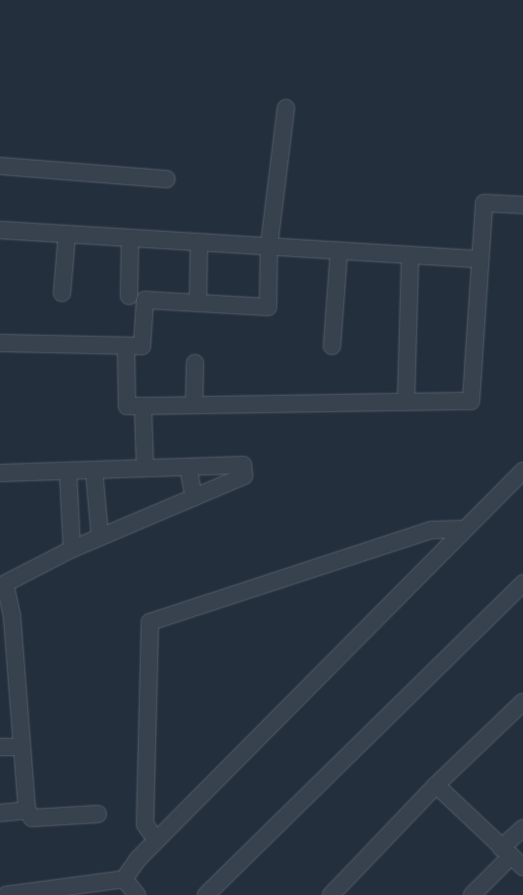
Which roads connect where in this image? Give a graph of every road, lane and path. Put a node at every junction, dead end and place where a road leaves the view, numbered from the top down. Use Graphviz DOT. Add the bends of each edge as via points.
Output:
graph roads {
  1 [pos="286,108"];
  2 [pos="0,166"];
  3 [pos="166,179"];
  4 [pos="523,205"];
  5 [pos="0,230"];
  6 [pos="68,234"];
  7 [pos="130,238"];
  8 [pos="199,242"];
  9 [pos="269,246"];
  10 [pos="339,251"];
  11 [pos="410,255"];
  12 [pos="480,259"];
  13 [pos="62,293"];
  14 [pos="129,296"];
  15 [pos="198,303"];
  16 [pos="0,343"];
  17 [pos="126,346"];
  18 [pos="332,346"];
  19 [pos="195,363"];
  20 [pos="406,402"];
  21 [pos="194,405"];
  22 [pos="143,406"];
  23 [pos="145,466"];
  24 [pos="188,467"];
  25 [pos="94,470"];
  26 [pos="68,471"];
  27 [pos="523,471"];
  28 [pos="0,474"];
  29 [pos="194,496"];
  30 [pos="464,529"];
  31 [pos="100,537"];
  32 [pos="72,549"];
  33 [pos="523,583"];
  34 [pos="0,587"];
  35 [pos="7,633"];
  36 [pos="523,702"];
  37 [pos="0,746"];
  38 [pos="22,747"];
  39 [pos="436,785"];
  40 [pos="27,810"];
  41 [pos="0,813"];
  42 [pos="98,814"];
  43 [pos="523,828"];
  44 [pos="156,840"];
  45 [pos="511,857"];
  46 [pos="116,880"];
  47 [pos="6,895"];
  48 [pos="93,895"];
  49 [pos="137,895"];
  50 [pos="206,895"];
  51 [pos="331,895"];
  52 [pos="472,895"];
  1 -- 9 [label="street"];
  2 -- 3 [label="street"];
  4 -- 12 [label="street" via="484,203"];
  5 -- 6 [label="street"];
  6 -- 7 [label="street"];
  6 -- 13 [label="street"];
  7 -- 8 [label="street"];
  7 -- 14 [label="street"];
  8 -- 9 [label="street"];
  8 -- 15 [label="street"];
  9 -- 10 [label="street"];
  9 -- 15 [label="street" via="268,307"];
  10 -- 11 [label="street"];
  10 -- 18 [label="street"];
  11 -- 12 [label="street"];
  11 -- 20 [label="street"];
  12 -- 20 [label="street" via="471,401"];
  15 -- 17 [label="street" via="145,300 142,346"];
  16 -- 17 [label="street"];
  17 -- 22 [label="street" via="126,406"];
  19 -- 21 [label="street"];
  20 -- 21 [label="street"];
  21 -- 22 [label="street"];
  22 -- 23 [label="street"];
  23 -- 24 [label="street"];
  23 -- 25 [label="street"];
  24 -- 29 [label="street"];
  24 -- 29 [label="street" via="243,465 244,476"];
  25 -- 26 [label="street"];
  25 -- 31 [label="street"];
  26 -- 28 [label="street"];
  26 -- 32 [label="street"];
  27 -- 30 [label="street"];
  29 -- 31 [label="street"];
  30 -- 44 [label="street"];
  30 -- 44 [label="street" via="432,530 150,622 145,824"];
  31 -- 32 [label="street"];
  32 -- 34 [label="street"];
  33 -- 50 [label="street"];
  34 -- 35 [label="street" via="6,588"];
  35 -- 38 [label="street"];
  36 -- 39 [label="street"];
  37 -- 38 [label="street"];
  38 -- 40 [label="street"];
  39 -- 45 [label="street"];
  39 -- 51 [label="street"];
  40 -- 41 [label="street"];
  40 -- 42 [label="street" via="32,818"];
  43 -- 45 [label="street"];
  44 -- 46 [label="street"];
  45 -- 52 [label="street"];
  46 -- 47 [label="street"];
  46 -- 48 [label="street"];
  46 -- 49 [label="street"];
}
